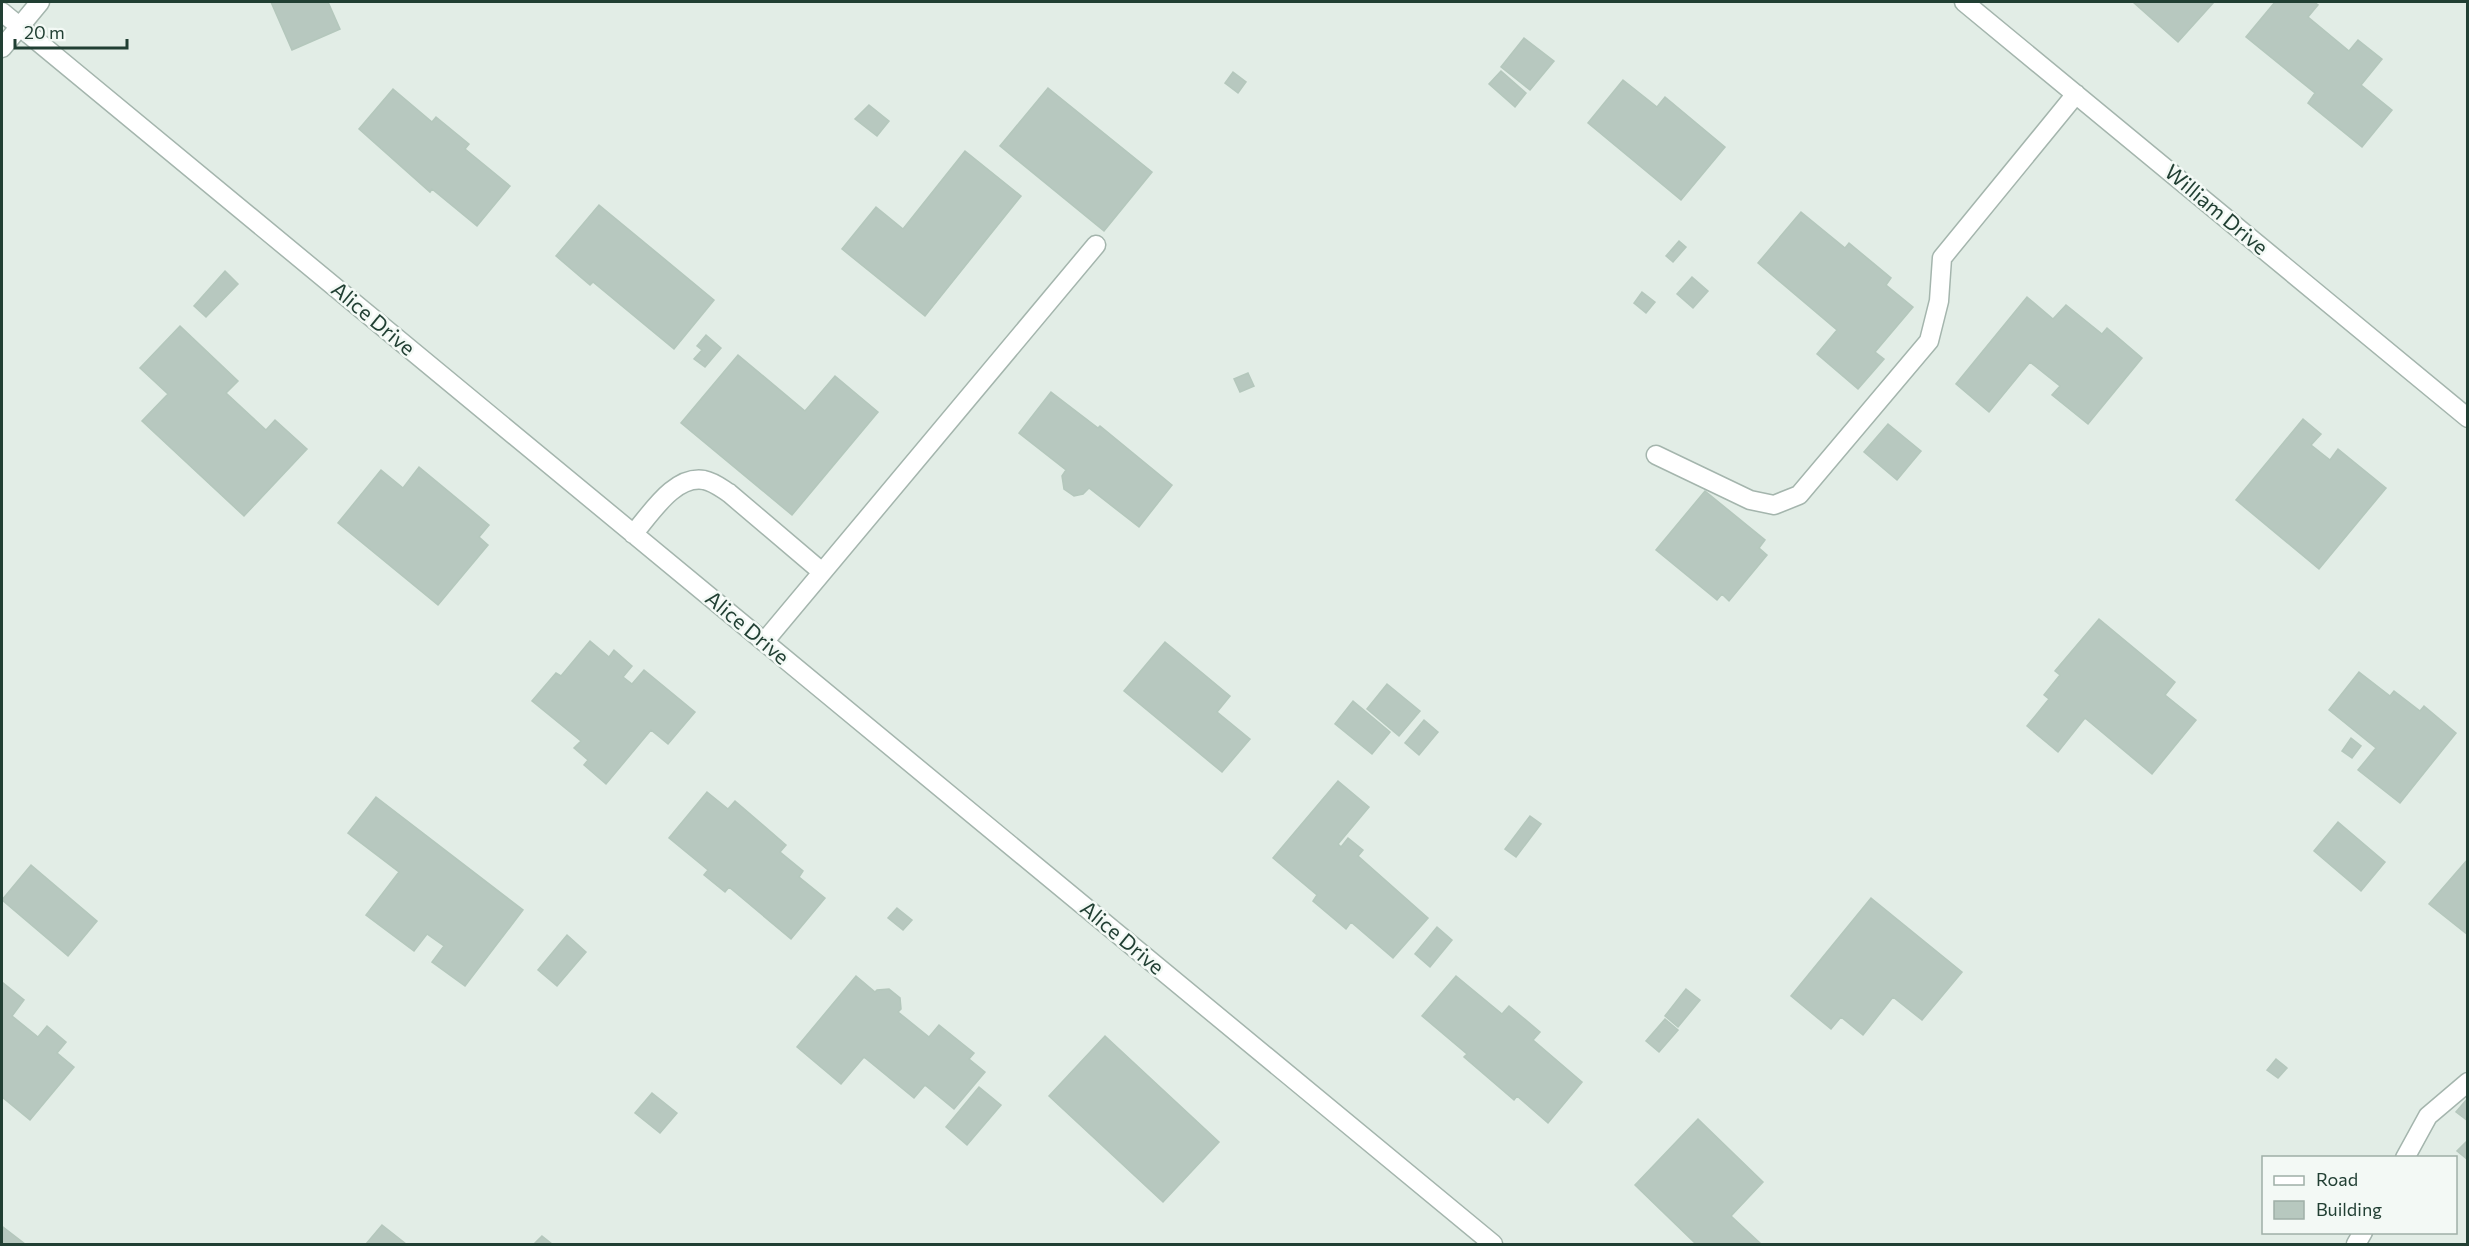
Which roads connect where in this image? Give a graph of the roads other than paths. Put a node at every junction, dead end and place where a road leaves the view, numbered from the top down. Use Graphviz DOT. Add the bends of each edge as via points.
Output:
graph roads {
  1 [pos="40,2"];
  2 [pos="1964,2"];
  3 [pos="2,12"];
  4 [pos="19,27"];
  5 [pos="2,48"];
  6 [pos="2076,94"];
  7 [pos="1096,245"];
  8 [pos="2468,418"];
  9 [pos="1656,455"];
  10 [pos="633,534"];
  11 [pos="822,572"];
  12 [pos="764,642"];
  13 [pos="2468,1082"];
  14 [pos="2406,1156"];
  15 [pos="1493,1245"];
  1 -- 4 [label="street"];
  2 -- 6 [label="street, William Drive"];
  3 -- 4 [label="street, Alice Drive"];
  4 -- 5 [label="street"];
  4 -- 10 [label="street, Alice Drive"];
  6 -- 8 [label="street, William Drive"];
  6 -- 9 [label="street" via="1942,258 1939,301 1929,341 1799,495 1774,505 1750,500"];
  7 -- 11 [label="street"];
  10 -- 11 [label="street" via="668,495 687,481 702,480 729,493"];
  10 -- 12 [label="street, Alice Drive"];
  11 -- 12 [label="street"];
  12 -- 15 [label="street, Alice Drive"];
  13 -- 14 [label="street" via="2428,1116"];
}
